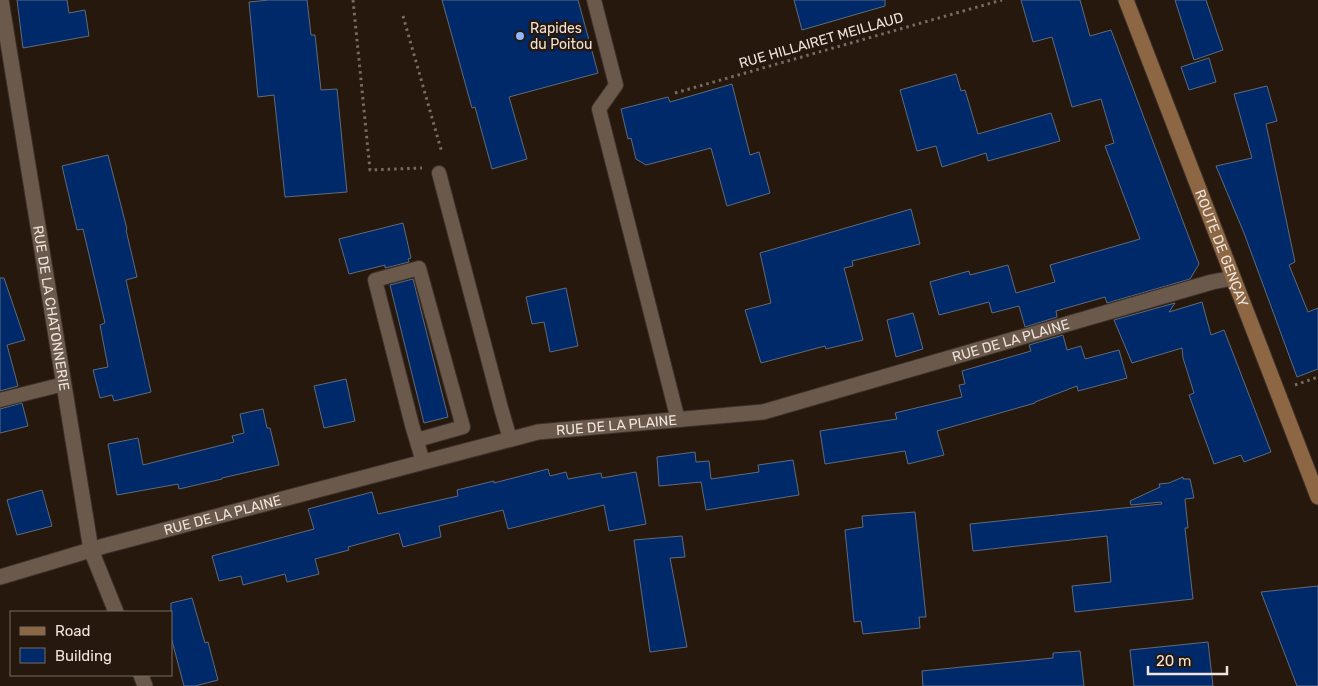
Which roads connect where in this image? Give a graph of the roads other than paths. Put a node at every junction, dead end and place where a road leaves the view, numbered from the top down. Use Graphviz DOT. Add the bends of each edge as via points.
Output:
graph roads {
  1 [pos="1,0"];
  2 [pos="594,0"];
  3 [pos="1126,0"];
  4 [pos="440,174"];
  5 [pos="1233,278"];
  6 [pos="64,384"];
  7 [pos="0,400"];
  8 [pos="678,420"];
  9 [pos="510,438"];
  10 [pos="417,440"];
  11 [pos="424,462"];
  12 [pos="1318,497"];
  13 [pos="91,550"];
  14 [pos="0,577"];
  15 [pos="116,611"];
  1 -- 6 [label="street, RUE DE LA CHATONNERIE"];
  2 -- 8 [label="lane" via="616,85 600,109"];
  3 -- 5 [label="main road, ROUTE DE GENÇAY"];
  4 -- 9 [label="lane"];
  5 -- 8 [label="street, RUE DE LA PLAINE" via="763,412"];
  5 -- 12 [label="main road, ROUTE DE GENÇAY"];
  6 -- 7 [label="lane"];
  6 -- 13 [label="street, RUE DE LA CHATONNERIE"];
  8 -- 9 [label="street, RUE DE LA PLAINE" via="538,432"];
  9 -- 11 [label="street, RUE DE LA PLAINE"];
  10 -- 10 [label="lane" via="375,280 419,268 463,427"];
  10 -- 11 [label="lane"];
  11 -- 13 [label="street, RUE DE LA PLAINE"];
  13 -- 14 [label="street, RUE DE LA PLAINE"];
  13 -- 15 [label="street, RUE DE LA CHATONNERIE"];
}
